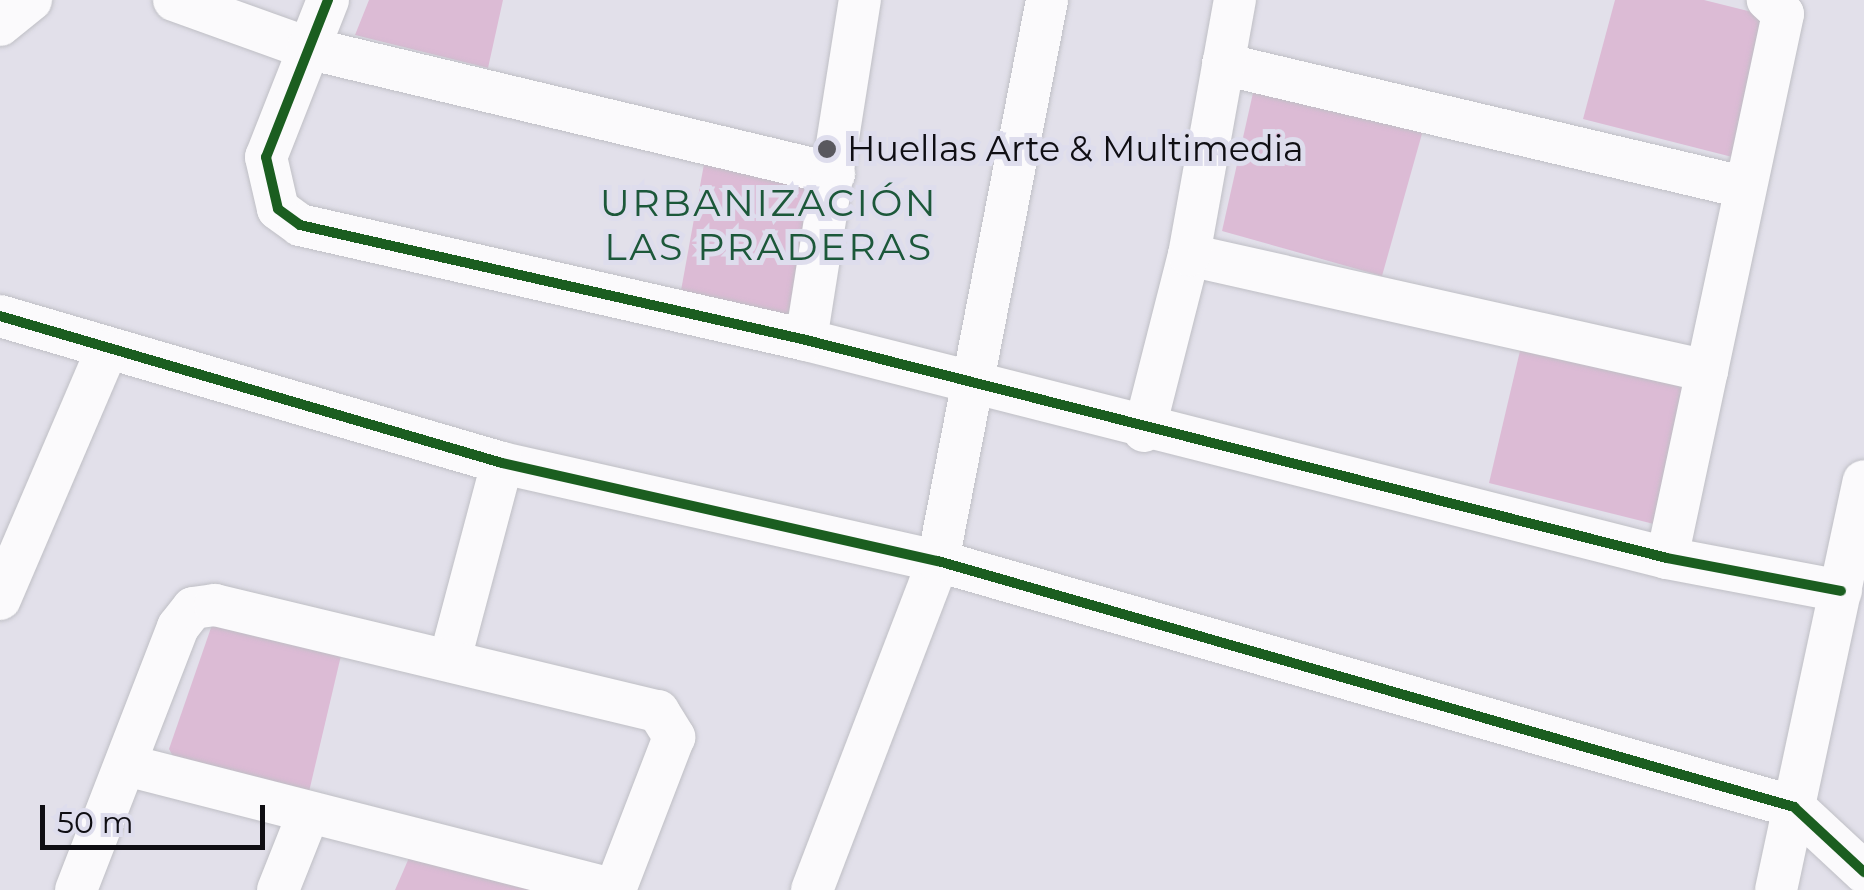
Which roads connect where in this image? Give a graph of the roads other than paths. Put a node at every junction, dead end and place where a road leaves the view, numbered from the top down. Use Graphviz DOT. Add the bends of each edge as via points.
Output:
graph roads {
  1 [pos="31,0"];
  2 [pos="174,0"];
  3 [pos="328,0"];
  4 [pos="860,0"];
  5 [pos="1047,0"];
  6 [pos="1235,0"];
  7 [pos="1768,0"];
  8 [pos="0,26"];
  9 [pos="307,48"];
  10 [pos="1222,64"];
  11 [pos="834,174"];
  12 [pos="1743,187"];
  13 [pos="1188,255"];
  14 [pos="0,316"];
  15 [pos="806,340"];
  16 [pos="106,352"];
  17 [pos="1707,372"];
  18 [pos="976,386"];
  19 [pos="1144,430"];
  20 [pos="502,463"];
  21 [pos="1864,481"];
  22 [pos="1667,558"];
  23 [pos="938,561"];
  24 [pos="1841,592"];
  25 [pos="0,599"];
  26 [pos="450,659"];
  27 [pos="126,765"];
  28 [pos="1794,807"];
  29 [pos="307,818"];
  30 [pos="1864,872"];
  31 [pos="76,890"];
  32 [pos="278,890"];
  33 [pos="616,890"];
  34 [pos="812,890"];
  35 [pos="1776,890"];
  1 -- 8 [label="street"];
  2 -- 9 [label="street"];
  3 -- 9 [label="street"];
  4 -- 11 [label="street"];
  5 -- 18 [label="street"];
  6 -- 10 [label="street"];
  7 -- 12 [label="street" via="1783,14"];
  9 -- 11 [label="street"];
  9 -- 15 [label="street" via="266,157 278,209 300,224"];
  10 -- 12 [label="street"];
  10 -- 13 [label="street"];
  11 -- 15 [label="street"];
  12 -- 17 [label="street"];
  13 -- 17 [label="street"];
  13 -- 19 [label="street"];
  14 -- 16 [label="street"];
  15 -- 18 [label="street"];
  16 -- 20 [label="street"];
  16 -- 25 [label="street"];
  17 -- 22 [label="street"];
  18 -- 19 [label="street"];
  18 -- 23 [label="street"];
  19 -- 22 [label="street"];
  20 -- 23 [label="street"];
  20 -- 26 [label="street"];
  21 -- 24 [label="street"];
  22 -- 24 [label="street"];
  23 -- 28 [label="street"];
  23 -- 34 [label="street"];
  24 -- 28 [label="street"];
  26 -- 27 [label="street" via="215,605 193,608"];
  26 -- 33 [label="street" via="658,710 673,727"];
  27 -- 29 [label="street"];
  27 -- 31 [label="street"];
  28 -- 30 [label="street"];
  28 -- 35 [label="street"];
  29 -- 32 [label="street"];
  29 -- 33 [label="street"];
}
